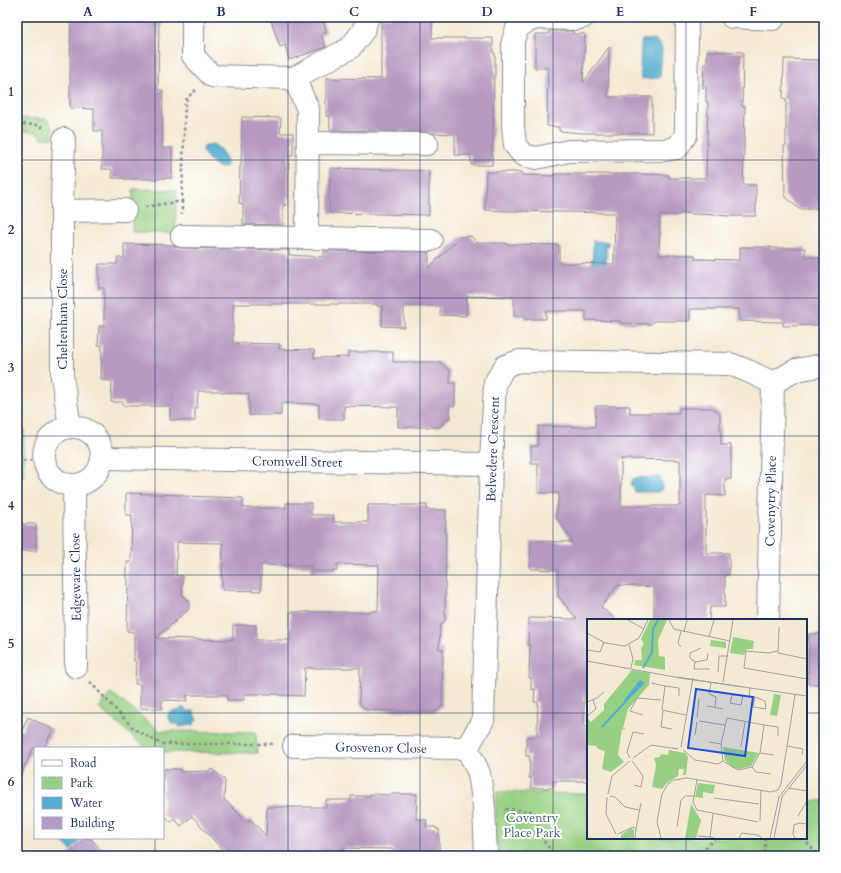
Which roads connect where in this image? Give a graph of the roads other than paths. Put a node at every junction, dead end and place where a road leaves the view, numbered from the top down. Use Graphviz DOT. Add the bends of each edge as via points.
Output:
graph roads {
  1 [pos="193,17"];
  2 [pos="368,17"];
  3 [pos="583,17"];
  4 [pos="687,17"];
  5 [pos="732,17"];
  6 [pos="773,18"];
  7 [pos="294,78"];
  8 [pos="64,139"];
  9 [pos="308,143"];
  10 [pos="427,144"];
  11 [pos="125,210"];
  12 [pos="62,211"];
  13 [pos="182,236"];
  14 [pos="307,238"];
  15 [pos="431,240"];
  16 [pos="824,366"];
  17 [pos="772,383"];
  18 [pos="70,427"];
  19 [pos="103,458"];
  20 [pos="491,464"];
  21 [pos="74,486"];
  22 [pos="768,619"];
  23 [pos="76,667"];
  24 [pos="294,746"];
  25 [pos="467,748"];
  26 [pos="486,856"];
  1 -- 7 [label="street" via="193,56 212,76"];
  2 -- 7 [label="street" via="363,31 350,48"];
  3 -- 4 [label="street" via="536,18 518,28 513,41 513,126 515,145 523,155 536,158 569,151 677,148 686,135"];
  5 -- 6 [label="street"];
  7 -- 9 [label="street" via="308,109"];
  8 -- 12 [label="street, Cheltenham Close"];
  9 -- 10 [label="street"];
  9 -- 14 [label="street"];
  11 -- 12 [label="street"];
  12 -- 18 [label="street, Cheltenham Close" via="62,376"];
  13 -- 14 [label="street"];
  14 -- 15 [label="street"];
  16 -- 17 [label="street" via="796,370"];
  17 -- 20 [label="street, Belvedere Crescent" via="730,364 519,361 505,366 495,383"];
  17 -- 22 [label="street, Covenytry Place"];
  18 -- 19 [label="street" via="78,427 94,434 99,441"];
  18 -- 21 [label="street" via="53,435 47,443 44,461 51,476 58,482"];
  19 -- 20 [label="street, Cromwell Street"];
  19 -- 21 [label="street" via="97,474 91,480"];
  20 -- 25 [label="street, Belvedere Crescent" via="482,720"];
  21 -- 23 [label="street, Edgeware Close"];
  24 -- 25 [label="street, Grosvenor Close"];
  25 -- 26 [label="street" via="479,773 484,807"];
}
